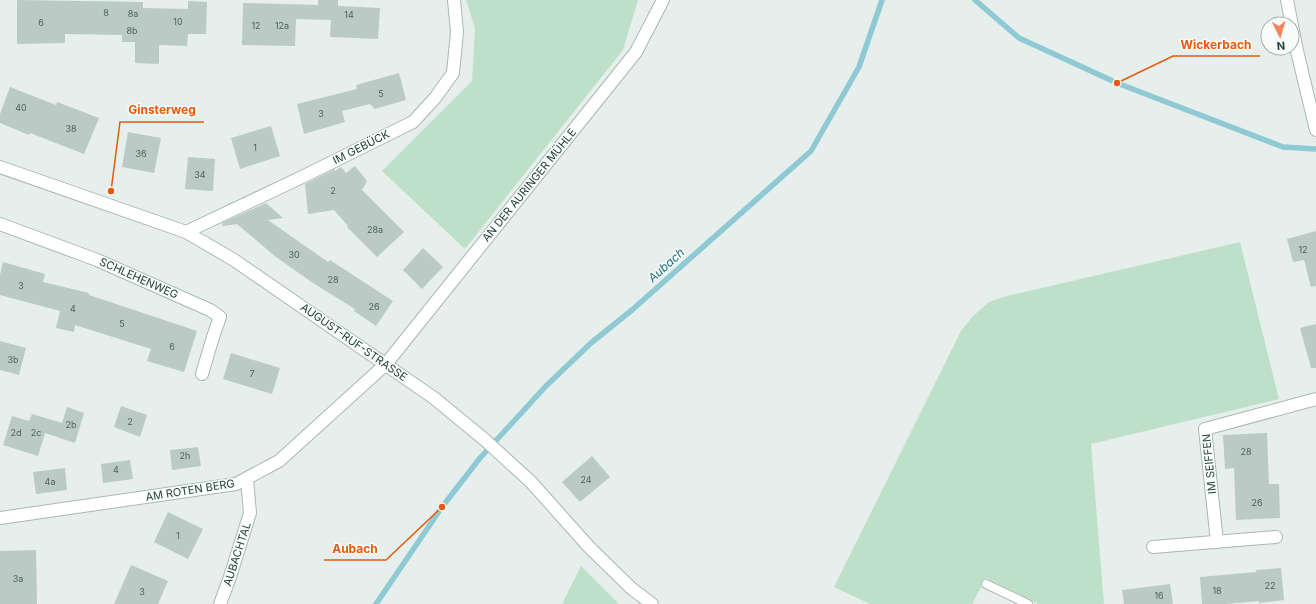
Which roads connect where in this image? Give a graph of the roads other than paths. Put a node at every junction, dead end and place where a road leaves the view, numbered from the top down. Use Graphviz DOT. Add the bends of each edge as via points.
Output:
graph roads {
  1 [pos="454,0"];
  2 [pos="663,0"];
  3 [pos="1290,3"];
  4 [pos="1316,130"];
  5 [pos="0,167"];
  6 [pos="0,224"];
  7 [pos="186,232"];
  8 [pos="386,364"];
  9 [pos="202,374"];
  10 [pos="1316,399"];
  11 [pos="247,479"];
  12 [pos="0,518"];
  13 [pos="1276,537"];
  14 [pos="1217,542"];
  15 [pos="1152,547"];
  16 [pos="986,584"];
  17 [pos="220,604"];
  18 [pos="652,604"];
  19 [pos="1028,604"];
  1 -- 7 [label="street, IM GEBÜCK" via="457,32 453,73 413,122"];
  2 -- 8 [label="street, AN DER AURINGER MÜHLE" via="636,52"];
  3 -- 4 [label="street" via="1297,51"];
  5 -- 7 [label="street, AUGUST-RUF-STRASSE"];
  6 -- 9 [label="street, SCHLEHENWEG" via="98,260 210,310 220,317"];
  7 -- 8 [label="street, AUGUST-RUF-STRASSE" via="234,260"];
  8 -- 11 [label="street, AM ROTEN BERG" via="279,461"];
  8 -- 18 [label="street, AUGUST-RUF-STRASSE" via="434,398 485,440 531,482 589,547 631,588"];
  10 -- 14 [label="street, IM SEIFFEN" via="1205,429"];
  11 -- 12 [label="street, AM ROTEN BERG" via="236,484"];
  11 -- 17 [label="street, AUBACHTAL" via="250,513"];
  13 -- 14 [label="street"];
  14 -- 15 [label="street"];
  16 -- 19 [label="lane"];
}
